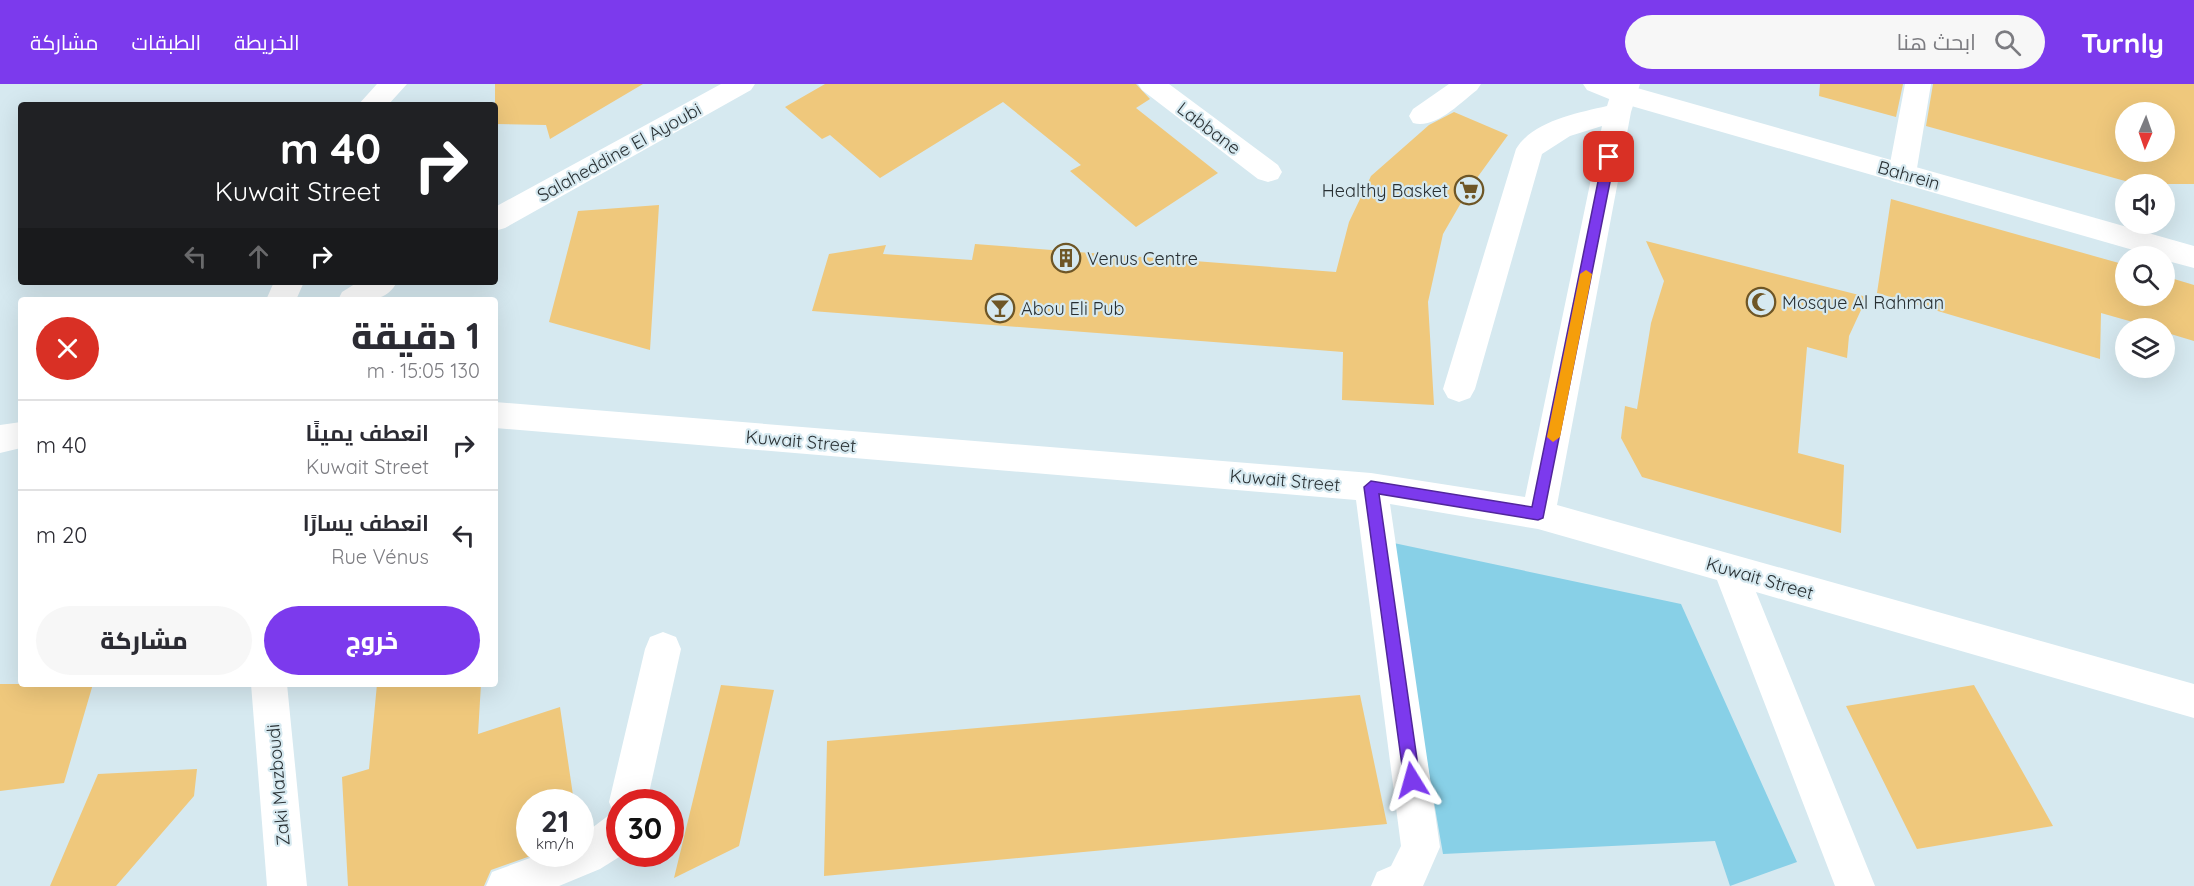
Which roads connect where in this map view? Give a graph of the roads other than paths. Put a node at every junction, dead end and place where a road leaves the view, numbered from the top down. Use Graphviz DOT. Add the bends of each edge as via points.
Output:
graph roads {
  1 [pos="394,84"];
  2 [pos="742,84"];
  3 [pos="1151,84"];
  4 [pos="1468,84"];
  5 [pos="1596,84"];
  6 [pos="1918,84"];
  7 [pos="1623,97"];
  8 [pos="373,102"];
  9 [pos="1423,116"];
  10 [pos="1268,172"];
  11 [pos="1902,174"];
  12 [pos="498,218"];
  13 [pos="2194,256"];
  14 [pos="377,285"];
  15 [pos="357,297"];
  16 [pos="1459,389"];
  17 [pos="498,415"];
  18 [pos="18,436"];
  19 [pos="0,439"];
  20 [pos="1371,487"];
  21 [pos="1538,514"];
  22 [pos="1730,569"];
  23 [pos="663,649"];
  24 [pos="269,687"];
  25 [pos="2194,701"];
  26 [pos="631,789"];
  27 [pos="606,844"];
  28 [pos="287,886"];
  29 [pos="506,886"];
  30 [pos="1391,886"];
  31 [pos="1855,886"];
  1 -- 8 [label="street"];
  2 -- 12 [label="street, Salaheddine El Ayoubi"];
  3 -- 10 [label="street, Labbane"];
  4 -- 9 [label="street"];
  5 -- 7 [label="street, Bahrein"];
  6 -- 11 [label="street"];
  7 -- 11 [label="street, Bahrein"];
  7 -- 16 [label="street" via="1545,135 1530,149"];
  7 -- 21 [label="street"];
  11 -- 13 [label="street, Bahrein"];
  14 -- 15 [label="street"];
  17 -- 20 [label="street, Kuwait Street"];
  18 -- 19 [label="street"];
  20 -- 21 [label="street, Kuwait Street"];
  20 -- 30 [label="street" via="1421,847 1404,884"];
  21 -- 22 [label="street, Kuwait Street"];
  22 -- 25 [label="street, Kuwait Street"];
  22 -- 31 [label="street"];
  23 -- 26 [label="street"];
  24 -- 28 [label="street, Zaki Mazboudi"];
  27 -- 29 [label="street"];
}
